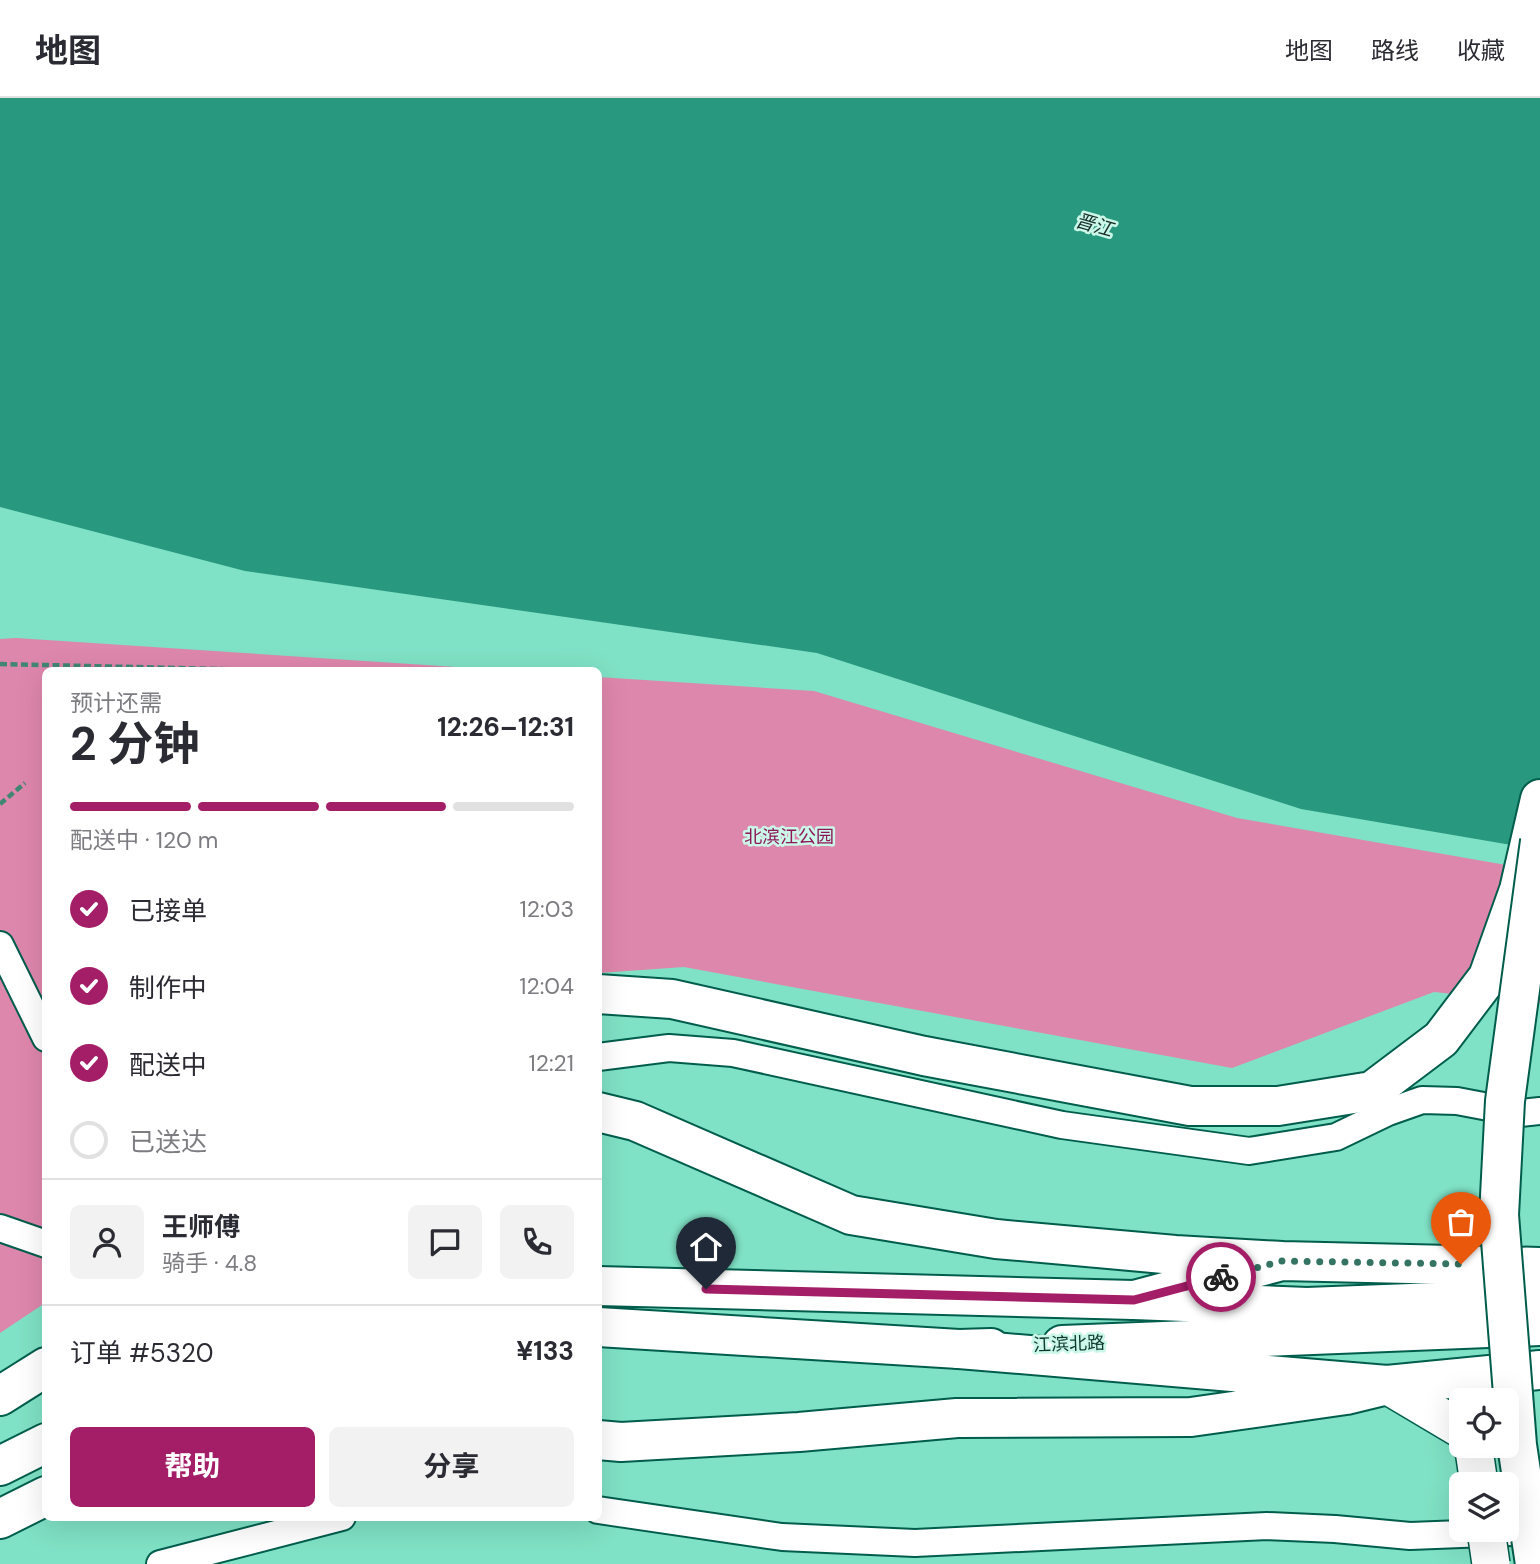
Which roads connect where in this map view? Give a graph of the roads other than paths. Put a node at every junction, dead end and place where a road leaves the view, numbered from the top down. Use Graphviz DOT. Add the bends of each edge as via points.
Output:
graph roads {
  1 [pos="1540,799"];
  2 [pos="1540,841"];
  3 [pos="0,945"];
  4 [pos="602,994"];
  5 [pos="42,1030"];
  6 [pos="602,1056"];
  7 [pos="1540,1111"];
  8 [pos="602,1113"];
  9 [pos="0,1228"];
  10 [pos="1540,1239"];
  11 [pos="42,1243"];
  12 [pos="1282,1261"];
  13 [pos="1376,1262"];
  14 [pos="1540,1267"];
  15 [pos="602,1286"];
  16 [pos="1540,1293"];
  17 [pos="1134,1300"];
  18 [pos="1540,1326"];
  19 [pos="602,1327"];
  20 [pos="959,1349"];
  21 [pos="42,1370"];
  22 [pos="1540,1370"];
  23 [pos="1387,1385"];
  24 [pos="0,1396"];
  25 [pos="1449,1434"];
  26 [pos="602,1440"];
  27 [pos="42,1445"];
  28 [pos="0,1466"];
  29 [pos="42,1498"];
  30 [pos="602,1511"];
  31 [pos="0,1519"];
  32 [pos="327,1521"];
  33 [pos="1540,1531"];
  34 [pos="1488,1542"];
  35 [pos="853,1552"];
  36 [pos="160,1564"];
  37 [pos="1491,1564"];
  38 [pos="1535,1564"];
  1 -- 4 [label="main road" via="1519,890 1488,977 1441,1040 1372,1091 1278,1106 1190,1106 924,1056 672,999"];
  2 -- 38 [label="main road, bridge" via="1505,1101 1499,1215 1517,1445"];
  3 -- 5 [label="street"];
  6 -- 7 [label="street" via="669,1048 733,1053 1062,1125 1249,1151 1336,1137 1422,1100 1457,1101 1520,1113"];
  8 -- 12 [label="main road" via="635,1121 851,1215 996,1239"];
  9 -- 11 [label="street"];
  10 -- 13 [label="main road"];
  12 -- 13 [label="main road"];
  12 -- 17 [label="main road"];
  13 -- 14 [label="main road"];
  15 -- 17 [label="main road"];
  16 -- 17 [label="main road" via="1307,1307"];
  18 -- 20 [label="main road, 江滨北路"];
  19 -- 20 [label="main road, 江滨北路"];
  20 -- 23 [label="main road"];
  21 -- 24 [label="main road"];
  22 -- 23 [label="main road"];
  23 -- 25 [label="main road"];
  23 -- 26 [label="main road" via="1191,1417 957,1418 799,1433"];
  27 -- 28 [label="main road"];
  29 -- 31 [label="main road"];
  30 -- 35 [label="street"];
  32 -- 36 [label="street"];
  33 -- 35 [label="street" via="1410,1536 1266,1526 915,1543"];
  34 -- 37 [label="main road, bridge"];
}
